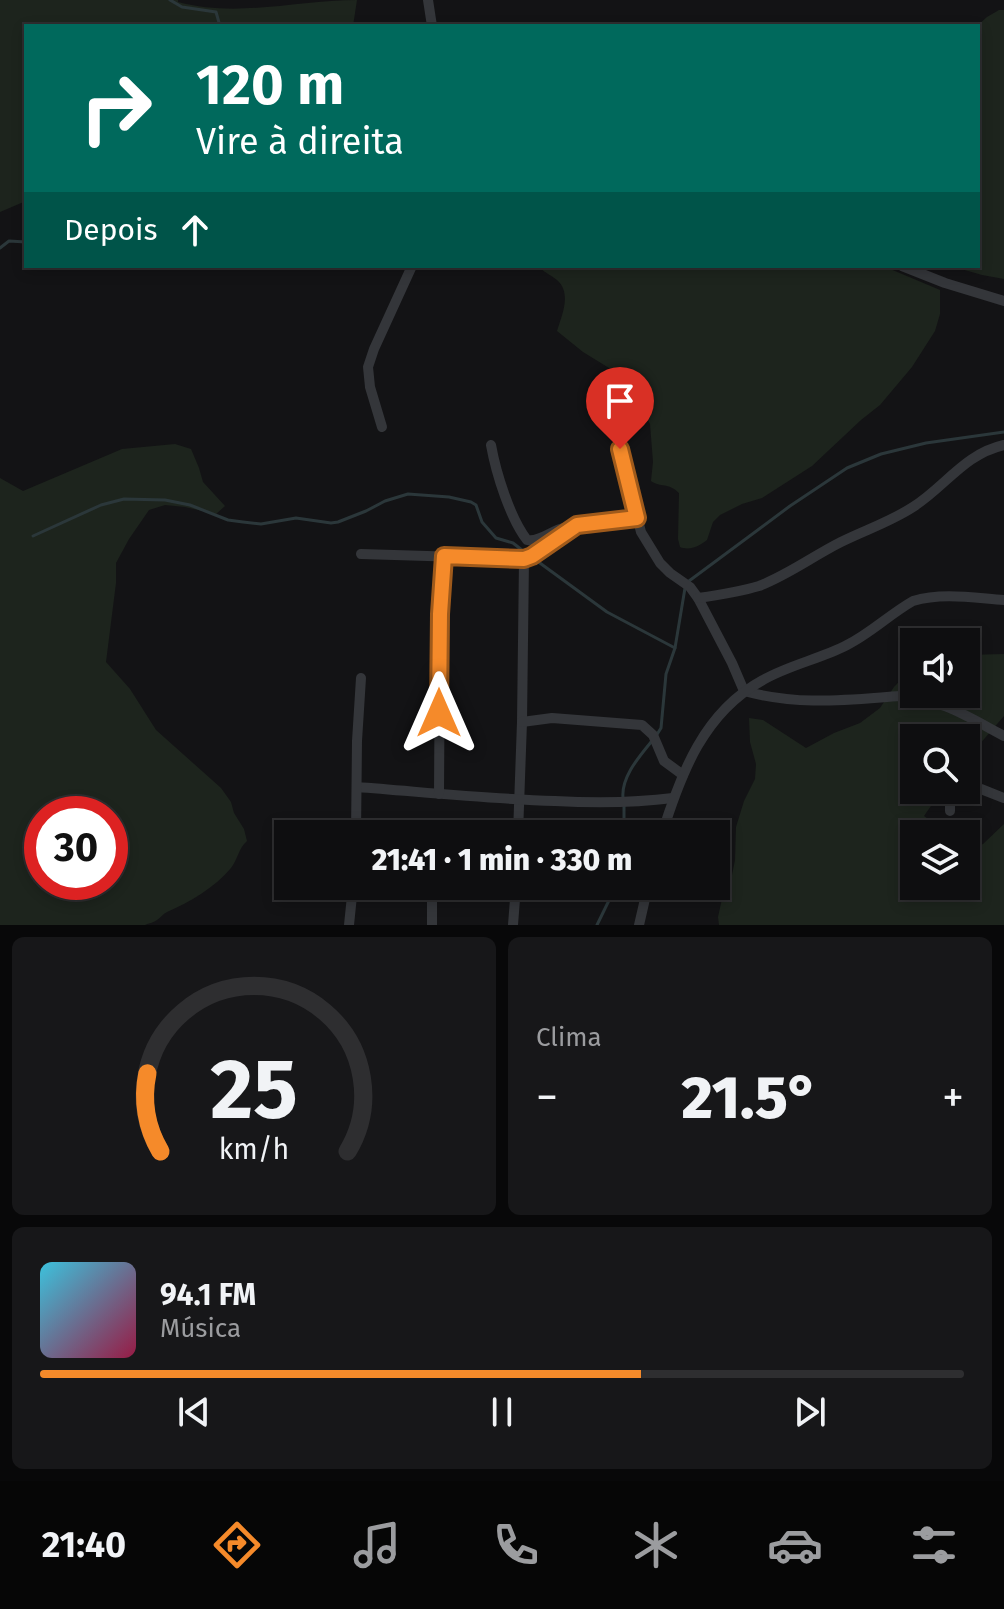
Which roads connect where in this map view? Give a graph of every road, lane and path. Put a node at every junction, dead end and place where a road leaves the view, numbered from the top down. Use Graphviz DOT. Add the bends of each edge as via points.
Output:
graph roads {
  1 [pos="428,0"];
  2 [pos="432,24"];
  3 [pos="411,268"];
  4 [pos="907,268"];
  5 [pos="1004,301"];
  6 [pos="382,427"];
  7 [pos="491,445"];
  8 [pos="1004,445"];
  9 [pos="620,449"];
  10 [pos="637,518"];
  11 [pos="577,525"];
  12 [pos="361,554"];
  13 [pos="444,556"];
  14 [pos="524,559"];
  15 [pos="698,598"];
  16 [pos="1004,600"];
  17 [pos="361,678"];
  18 [pos="744,691"];
  19 [pos="522,722"];
  20 [pos="1004,736"];
  21 [pos="683,775"];
  22 [pos="357,787"];
  23 [pos="980,789"];
  24 [pos="439,794"];
  25 [pos="673,798"];
  26 [pos="1004,798"];
  27 [pos="519,800"];
  28 [pos="950,804"];
  29 [pos="950,811"];
  30 [pos="356,820"];
  31 [pos="518,820"];
  32 [pos="666,820"];
  33 [pos="352,900"];
  34 [pos="432,900"];
  35 [pos="515,900"];
  36 [pos="645,900"];
  37 [pos="349,925"];
  38 [pos="432,925"];
  39 [pos="513,925"];
  40 [pos="639,925"];
  1 -- 2 [label="street"];
  3 -- 6 [label="street" via="368,367"];
  4 -- 5 [label="street"];
  7 -- 11 [label="street" via="503,488 527,540"];
  8 -- 15 [label="street" via="979,454 917,506 780,577"];
  9 -- 10 [label="street"];
  10 -- 11 [label="street"];
  10 -- 15 [label="street" via="660,563"];
  11 -- 14 [label="street"];
  12 -- 13 [label="street"];
  13 -- 14 [label="street"];
  13 -- 24 [label="street"];
  14 -- 19 [label="street"];
  15 -- 18 [label="street"];
  16 -- 18 [label="street" via="937,596 913,601 849,644"];
  17 -- 22 [label="street"];
  18 -- 20 [label="street" via="812,702 914,697 955,709"];
  18 -- 21 [label="street" via="701,738"];
  19 -- 21 [label="street" via="552,718 642,725 653,735 664,761"];
  19 -- 27 [label="street"];
  21 -- 25 [label="street"];
  22 -- 24 [label="street"];
  22 -- 30 [label="street"];
  23 -- 26 [label="street"];
  24 -- 27 [label="street"];
  25 -- 27 [label="street" via="613,803"];
  25 -- 32 [label="street"];
  27 -- 31 [label="street"];
  28 -- 29 [label="street"];
  33 -- 37 [label="street"];
  34 -- 38 [label="street"];
  35 -- 39 [label="street"];
  36 -- 40 [label="street"];
}
